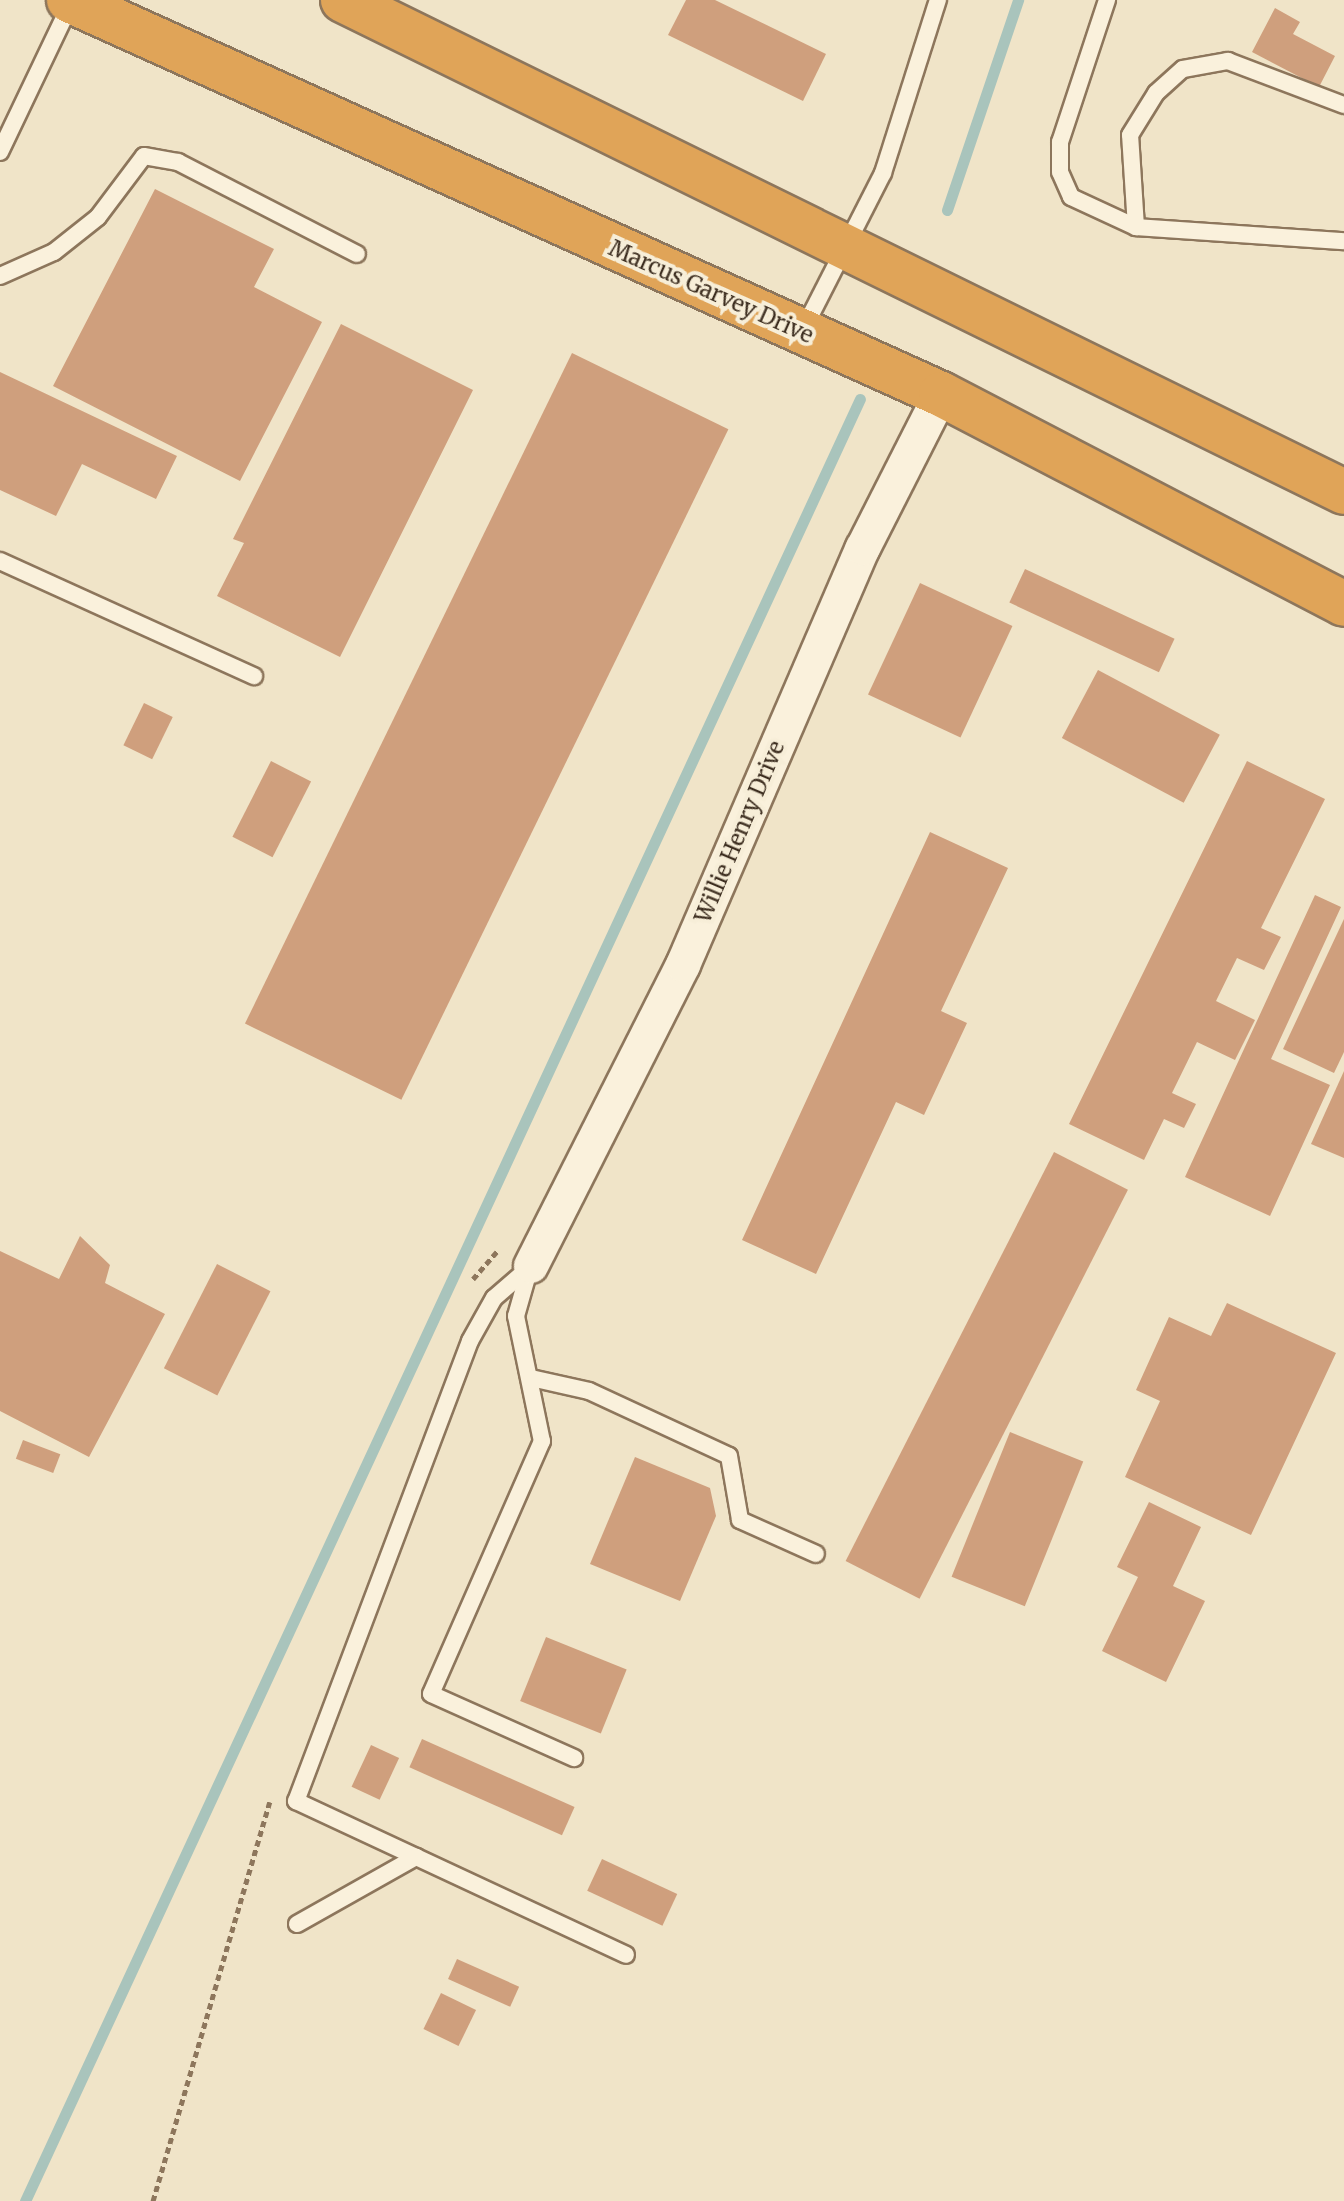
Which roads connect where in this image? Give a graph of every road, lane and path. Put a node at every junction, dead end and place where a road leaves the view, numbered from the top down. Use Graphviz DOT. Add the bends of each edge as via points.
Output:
graph roads {
  1 [pos="343,0"];
  2 [pos="938,0"];
  3 [pos="1107,0"];
  4 [pos="70,1"];
  5 [pos="1344,105"];
  6 [pos="0,152"];
  7 [pos="1136,227"];
  8 [pos="1344,241"];
  9 [pos="845,244"];
  10 [pos="357,254"];
  11 [pos="0,276"];
  12 [pos="801,334"];
  13 [pos="941,394"];
  14 [pos="1344,492"];
  15 [pos="0,561"];
  16 [pos="1344,604"];
  17 [pos="254,676"];
  18 [pos="531,1266"];
  19 [pos="531,1378"];
  20 [pos="816,1554"];
  21 [pos="574,1758"];
  22 [pos="416,1857"];
  23 [pos="297,1924"];
  24 [pos="626,1955"];
  1 -- 9 [label="highway"];
  2 -- 9 [label="lane" via="883,173"];
  3 -- 7 [label="lane" via="1060,142 1060,172 1088,210"];
  4 -- 6 [label="lane"];
  4 -- 12 [label="highway, Marcus Garvey Drive"];
  5 -- 7 [label="lane" via="1228,61 1183,69 1156,93 1130,135"];
  7 -- 8 [label="lane"];
  9 -- 12 [label="lane"];
  9 -- 14 [label="highway"];
  10 -- 11 [label="lane" via="178,162 144,156 98,217 54,252"];
  12 -- 13 [label="highway, Marcus Garvey Drive"];
  13 -- 16 [label="highway, Marcus Garvey Drive"];
  13 -- 18 [label="street, Willie Henry Drive" via="863,548 683,965"];
  15 -- 17 [label="lane"];
  18 -- 19 [label="lane" via="516,1316"];
  18 -- 22 [label="lane" via="494,1298 470,1341 296,1801"];
  19 -- 20 [label="lane" via="589,1391 729,1456 740,1520"];
  19 -- 21 [label="lane" via="542,1441 431,1694"];
  22 -- 23 [label="lane"];
  22 -- 24 [label="lane"];
}
